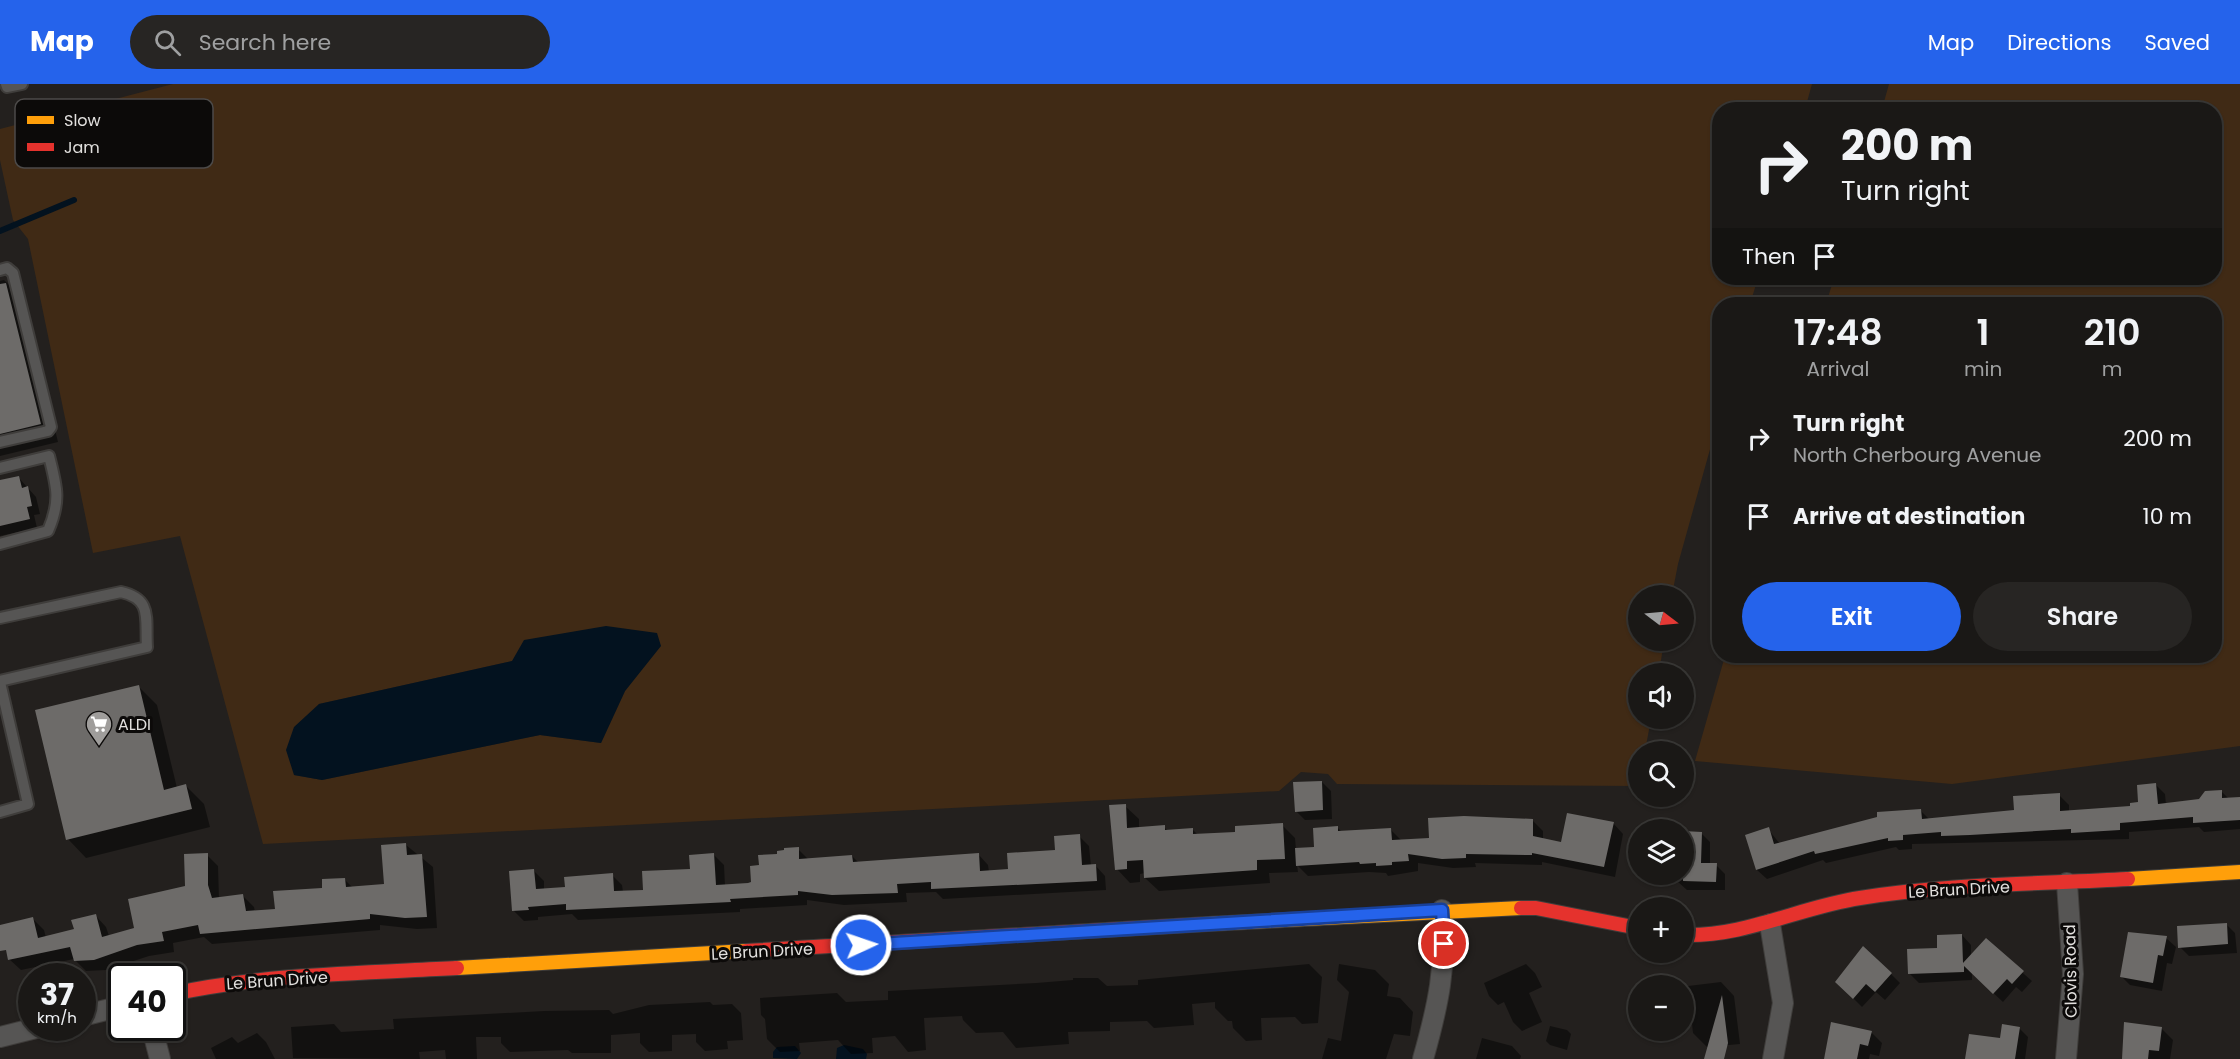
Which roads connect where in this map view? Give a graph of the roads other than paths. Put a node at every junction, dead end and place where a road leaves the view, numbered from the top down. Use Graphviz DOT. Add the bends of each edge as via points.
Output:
graph roads {
  1 [pos="6,84"];
  2 [pos="22,84"];
  3 [pos="0,270"];
  4 [pos="0,442"];
  5 [pos="0,468"];
  6 [pos="0,544"];
  7 [pos="0,618"];
  8 [pos="0,681"];
  9 [pos="0,812"];
  10 [pos="2240,872"];
  11 [pos="2067,883"];
  12 [pos="1442,910"];
  13 [pos="1770,924"];
  14 [pos="1628,926"];
  15 [pos="1694,935"];
  16 [pos="186,991"];
  17 [pos="18,1032"];
  18 [pos="0,1036"];
  19 [pos="155,1041"];
  20 [pos="160,1059"];
  21 [pos="1423,1059"];
  22 [pos="1773,1059"];
  23 [pos="2066,1059"];
  1 -- 2 [label="lane"];
  3 -- 4 [label="lane" via="7,268 13,273 51,427"];
  5 -- 6 [label="lane" via="49,456 58,493 56,513 48,531"];
  7 -- 8 [label="lane" via="121,592 136,595 144,603 147,647"];
  8 -- 9 [label="lane" via="28,804"];
  10 -- 11 [label="street, Le Brun Drive"];
  11 -- 13 [label="street, Le Brun Drive" via="1891,893 1831,903"];
  11 -- 23 [label="street, Clovis Road" via="2073,974"];
  12 -- 14 [label="street, Le Brun Drive" via="1536,908"];
  12 -- 16 [label="street, Le Brun Drive" via="282,978"];
  12 -- 21 [label="street" via="1442,985"];
  13 -- 15 [label="street, Le Brun Drive"];
  13 -- 22 [label="street" via="1783,1003"];
  17 -- 18 [label="street"];
  19 -- 20 [label="street"];
}
